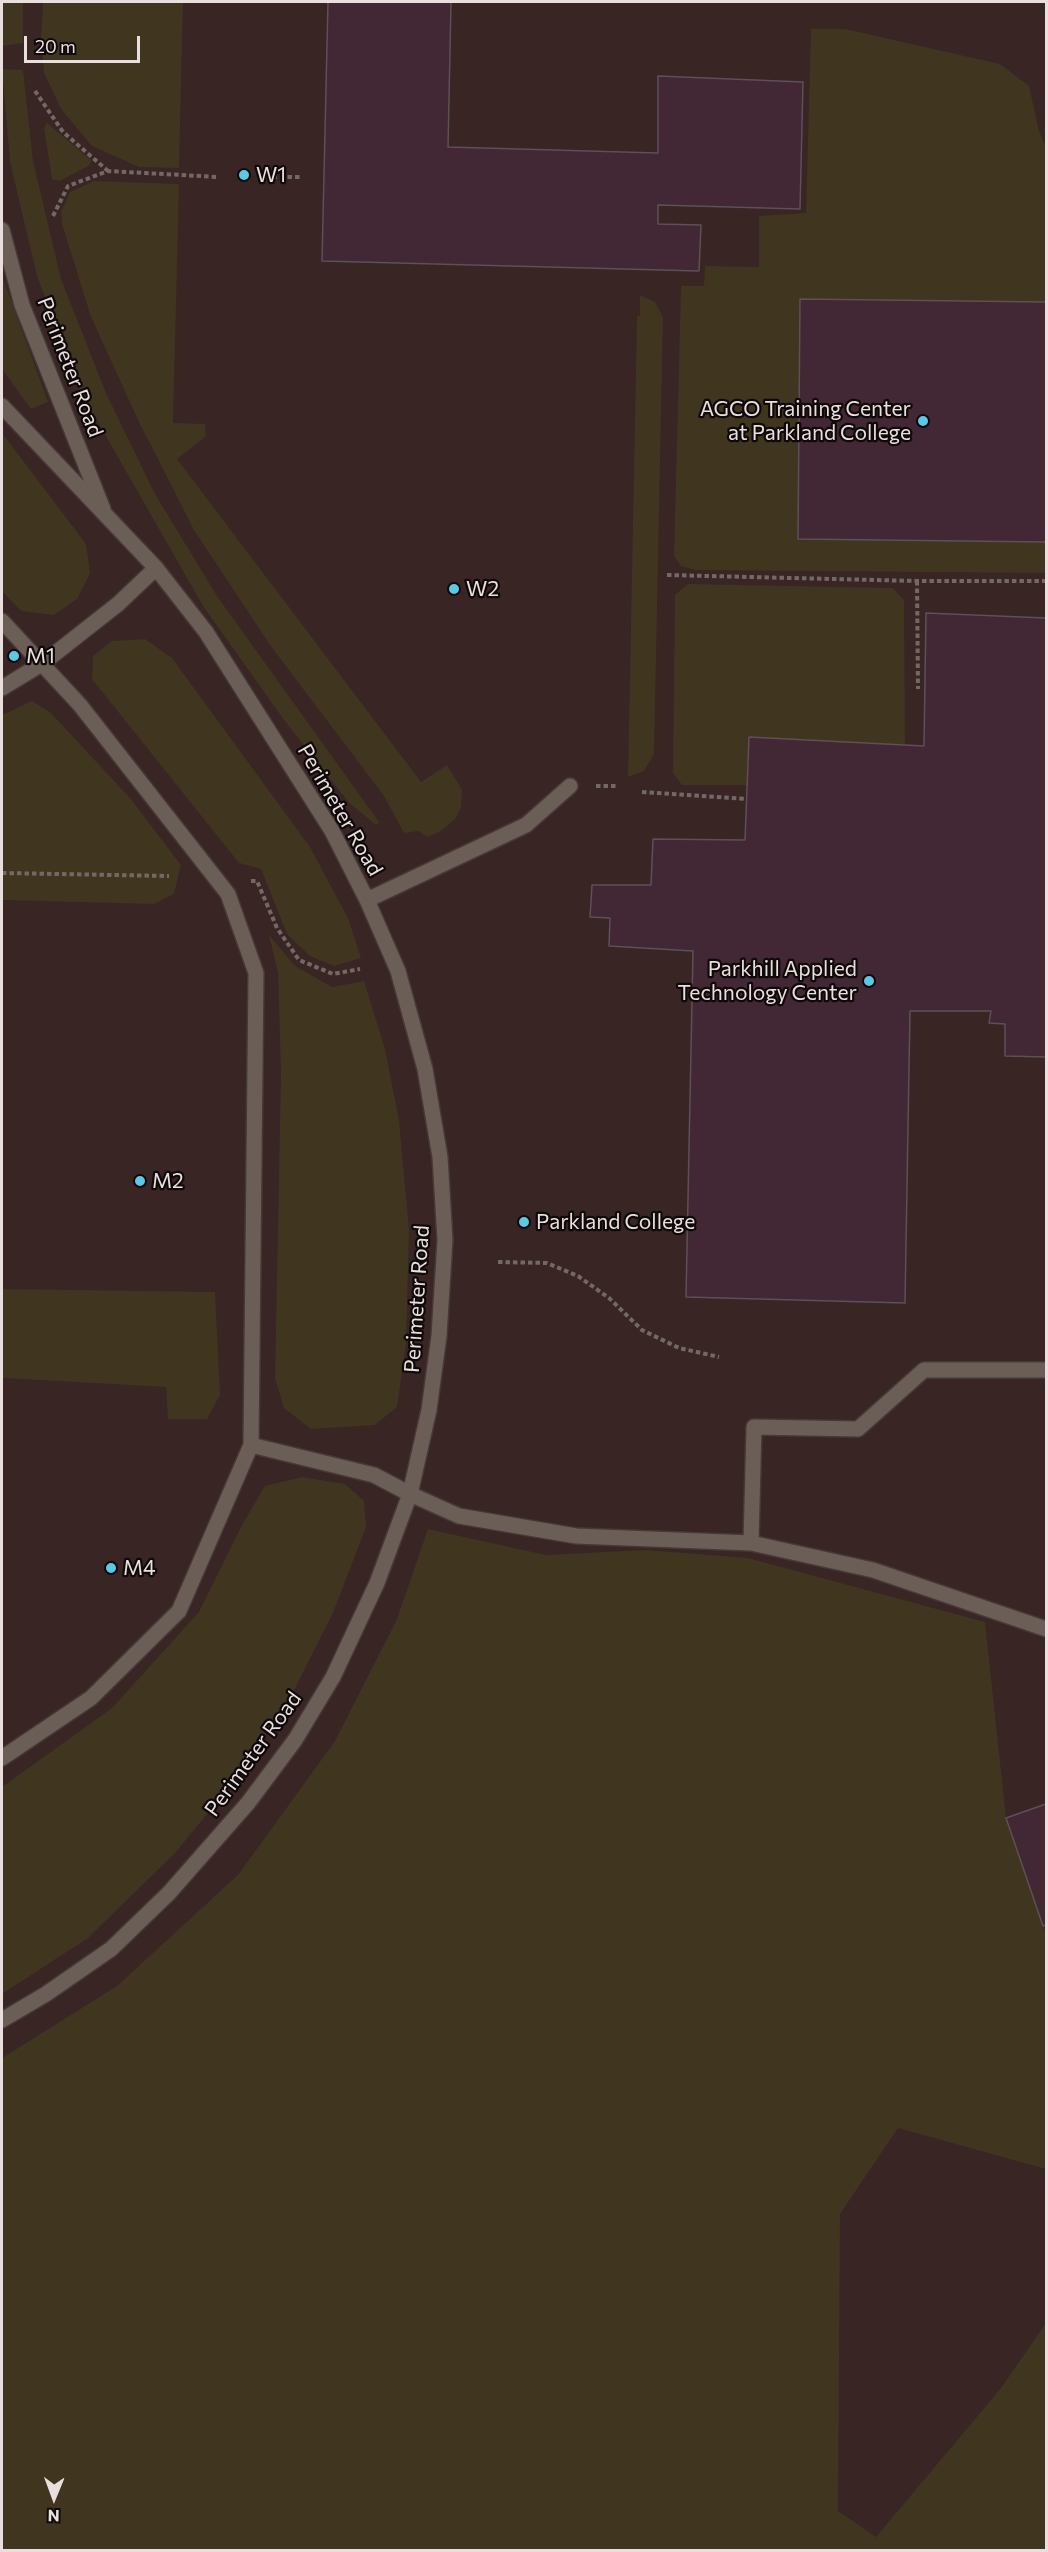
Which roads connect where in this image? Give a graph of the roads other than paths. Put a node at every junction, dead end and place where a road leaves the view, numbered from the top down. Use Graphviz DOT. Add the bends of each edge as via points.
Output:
graph roads {
  1 [pos="2,230"];
  2 [pos="2,406"];
  3 [pos="106,517"];
  4 [pos="156,568"];
  5 [pos="2,621"];
  6 [pos="43,663"];
  7 [pos="2,688"];
  8 [pos="570,786"];
  9 [pos="367,900"];
  10 [pos="1047,1370"];
  11 [pos="251,1445"];
  12 [pos="410,1494"];
  13 [pos="751,1543"];
  14 [pos="1047,1629"];
  15 [pos="2,1758"];
  16 [pos="2,2020"];
  1 -- 3 [label="street, Perimeter Road" via="22,305"];
  2 -- 3 [label="street, Perimeter Road"];
  3 -- 4 [label="street, Perimeter Road"];
  4 -- 6 [label="street" via="118,604"];
  4 -- 9 [label="street, Perimeter Road" via="206,632 332,831"];
  5 -- 6 [label="street"];
  6 -- 7 [label="street"];
  6 -- 11 [label="street" via="228,894 256,974"];
  8 -- 9 [label="street" via="526,825"];
  9 -- 12 [label="street, Perimeter Road" via="404,993 425,1069 440,1157 445,1240 439,1336 429,1410"];
  10 -- 13 [label="street" via="924,1370 858,1429 754,1427"];
  11 -- 12 [label="street" via="374,1474"];
  11 -- 15 [label="street" via="179,1611 91,1698"];
  12 -- 13 [label="street" via="459,1516 576,1536"];
  12 -- 16 [label="street, Perimeter Road" via="377,1583 333,1677 295,1740 248,1803 169,1893 111,1948"];
  13 -- 14 [label="street" via="873,1569"];
}
